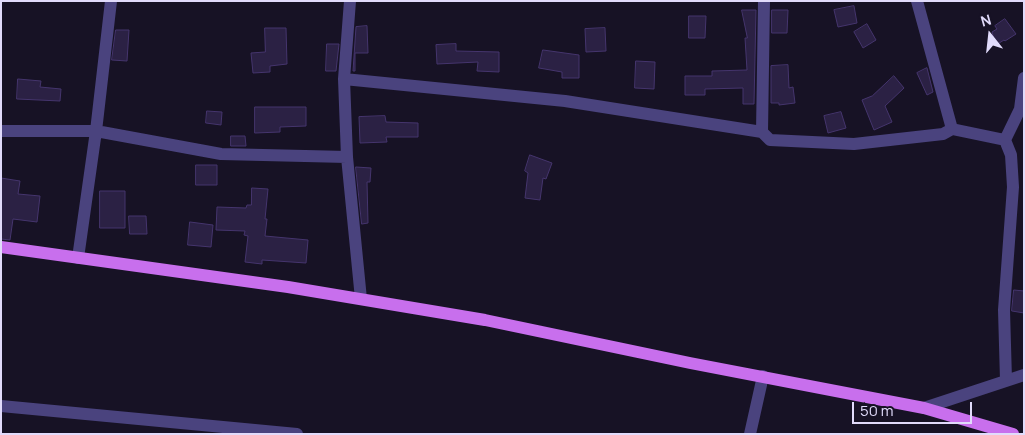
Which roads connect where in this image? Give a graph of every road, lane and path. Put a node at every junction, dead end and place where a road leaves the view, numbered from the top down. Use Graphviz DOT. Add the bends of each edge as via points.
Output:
graph roads {
  1 [pos="111,1"];
  2 [pos="350,1"];
  3 [pos="764,1"];
  4 [pos="917,1"];
  5 [pos="1024,78"];
  6 [pos="344,79"];
  7 [pos="952,129"];
  8 [pos="1,131"];
  9 [pos="96,131"];
  10 [pos="762,132"];
  11 [pos="1005,140"];
  12 [pos="347,157"];
  13 [pos="1018,187"];
  14 [pos="1,247"];
  15 [pos="78,258"];
  16 [pos="361,299"];
  17 [pos="1024,375"];
  18 [pos="763,376"];
  19 [pos="1006,380"];
  20 [pos="1,406"];
  21 [pos="924,408"];
  22 [pos="298,434"];
  23 [pos="750,434"];
  24 [pos="1013,434"];
  1 -- 9 [label="street"];
  2 -- 6 [label="street"];
  3 -- 10 [label="street"];
  4 -- 7 [label="street"];
  5 -- 11 [label="street" via="1020,109"];
  6 -- 10 [label="street" via="565,100"];
  6 -- 12 [label="street"];
  7 -- 10 [label="street" via="943,134 854,144 770,140"];
  7 -- 11 [label="street"];
  8 -- 9 [label="street"];
  9 -- 12 [label="street" via="221,154"];
  9 -- 15 [label="street"];
  11 -- 13 [label="street"];
  12 -- 16 [label="street"];
  13 -- 19 [label="street" via="1004,310"];
  14 -- 15 [label="main road"];
  15 -- 16 [label="main road"];
  16 -- 18 [label="main road" via="486,320"];
  17 -- 19 [label="street"];
  18 -- 21 [label="main road"];
  18 -- 23 [label="street"];
  19 -- 21 [label="street"];
  20 -- 22 [label="street"];
  21 -- 24 [label="main road"];
}
